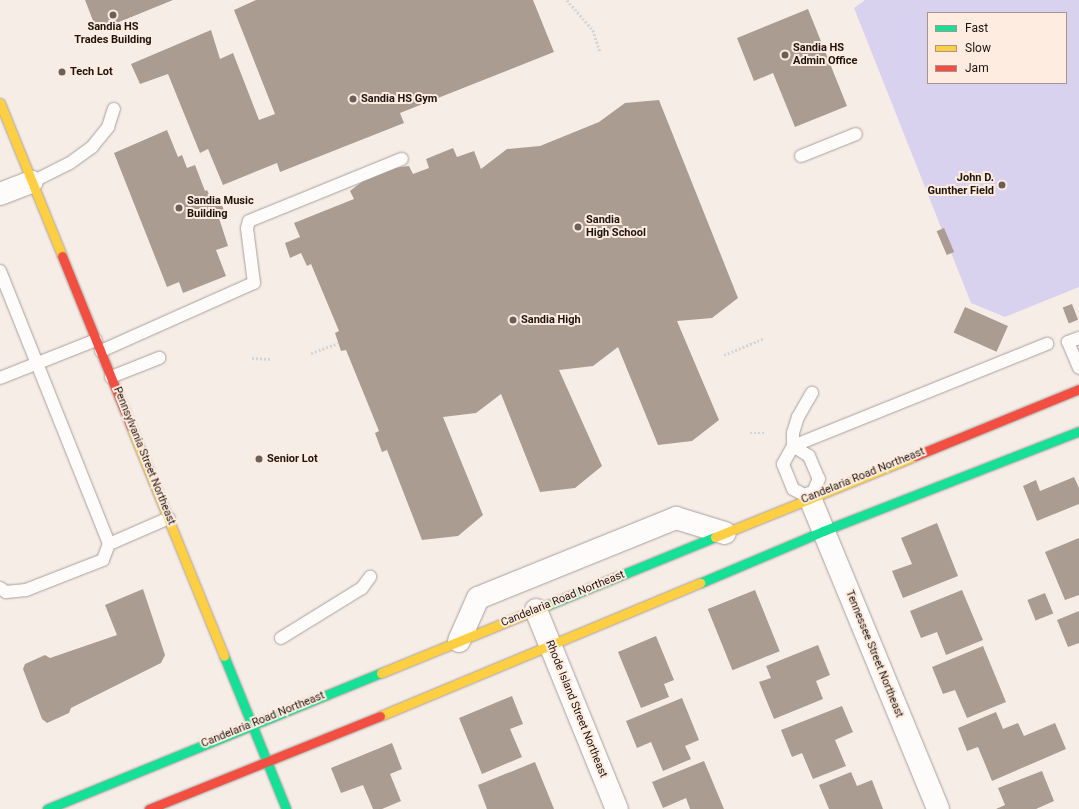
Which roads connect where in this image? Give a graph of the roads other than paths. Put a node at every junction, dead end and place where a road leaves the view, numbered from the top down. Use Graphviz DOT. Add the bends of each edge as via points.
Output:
graph roads {
  1 [pos="0,103"];
  2 [pos="114,109"];
  3 [pos="856,134"];
  4 [pos="801,156"];
  5 [pos="402,158"];
  6 [pos="32,182"];
  7 [pos="0,194"];
  8 [pos="0,271"];
  9 [pos="1079,338"];
  10 [pos="1047,344"];
  11 [pos="99,346"];
  12 [pos="159,358"];
  13 [pos="37,363"];
  14 [pos="1079,368"];
  15 [pos="111,376"];
  16 [pos="0,378"];
  17 [pos="1079,389"];
  18 [pos="812,393"];
  19 [pos="1079,431"];
  20 [pos="793,446"];
  21 [pos="810,498"];
  22 [pos="169,518"];
  23 [pos="823,531"];
  24 [pos="725,533"];
  25 [pos="108,544"];
  26 [pos="370,577"];
  27 [pos="0,588"];
  28 [pos="536,610"];
  29 [pos="281,638"];
  30 [pos="460,641"];
  31 [pos="551,647"];
  32 [pos="252,725"];
  33 [pos="266,762"];
  34 [pos="47,809"];
  35 [pos="149,809"];
  36 [pos="286,809"];
  37 [pos="616,809"];
  38 [pos="938,809"];
  1 -- 6 [label="main road, Pennsylvania Street Northeast"];
  2 -- 6 [label="lane" via="108,127 92,147 79,157"];
  3 -- 4 [label="lane"];
  5 -- 11 [label="lane" via="249,221 247,228 254,283"];
  6 -- 7 [label="street"];
  6 -- 11 [label="main road, Pennsylvania Street Northeast"];
  8 -- 13 [label="lane"];
  9 -- 14 [label="lane" via="1068,342"];
  10 -- 20 [label="lane"];
  11 -- 13 [label="lane"];
  11 -- 15 [label="main road, Pennsylvania Street Northeast"];
  12 -- 15 [label="lane"];
  13 -- 16 [label="lane"];
  13 -- 25 [label="lane"];
  15 -- 22 [label="main road, Pennsylvania Street Northeast"];
  17 -- 21 [label="main road, Candelaria Road Northeast"];
  18 -- 20 [label="lane" via="798,417 793,433"];
  19 -- 23 [label="main road"];
  20 -- 21 [label="lane" via="809,456 819,479"];
  20 -- 21 [label="lane" via="783,464 793,489"];
  21 -- 23 [label="street, Tennessee Street Northeast"];
  21 -- 24 [label="main road, Candelaria Road Northeast"];
  22 -- 25 [label="lane"];
  22 -- 32 [label="main road, Pennsylvania Street Northeast"];
  23 -- 31 [label="main road"];
  23 -- 38 [label="street, Tennessee Street Northeast"];
  24 -- 28 [label="main road, Candelaria Road Northeast"];
  24 -- 30 [label="street" via="676,518 485,595 478,598"];
  25 -- 27 [label="lane" via="103,560 26,590 6,592"];
  26 -- 29 [label="lane" via="362,588"];
  28 -- 30 [label="main road, Candelaria Road Northeast"];
  28 -- 31 [label="street, Rhode Island Street Northeast"];
  30 -- 32 [label="main road, Candelaria Road Northeast"];
  31 -- 33 [label="main road"];
  31 -- 37 [label="street, Rhode Island Street Northeast"];
  32 -- 33 [label="main road, Pennsylvania Street Northeast"];
  32 -- 34 [label="main road, Candelaria Road Northeast"];
  33 -- 35 [label="main road"];
  33 -- 36 [label="main road, Pennsylvania Street Northeast"];
}
